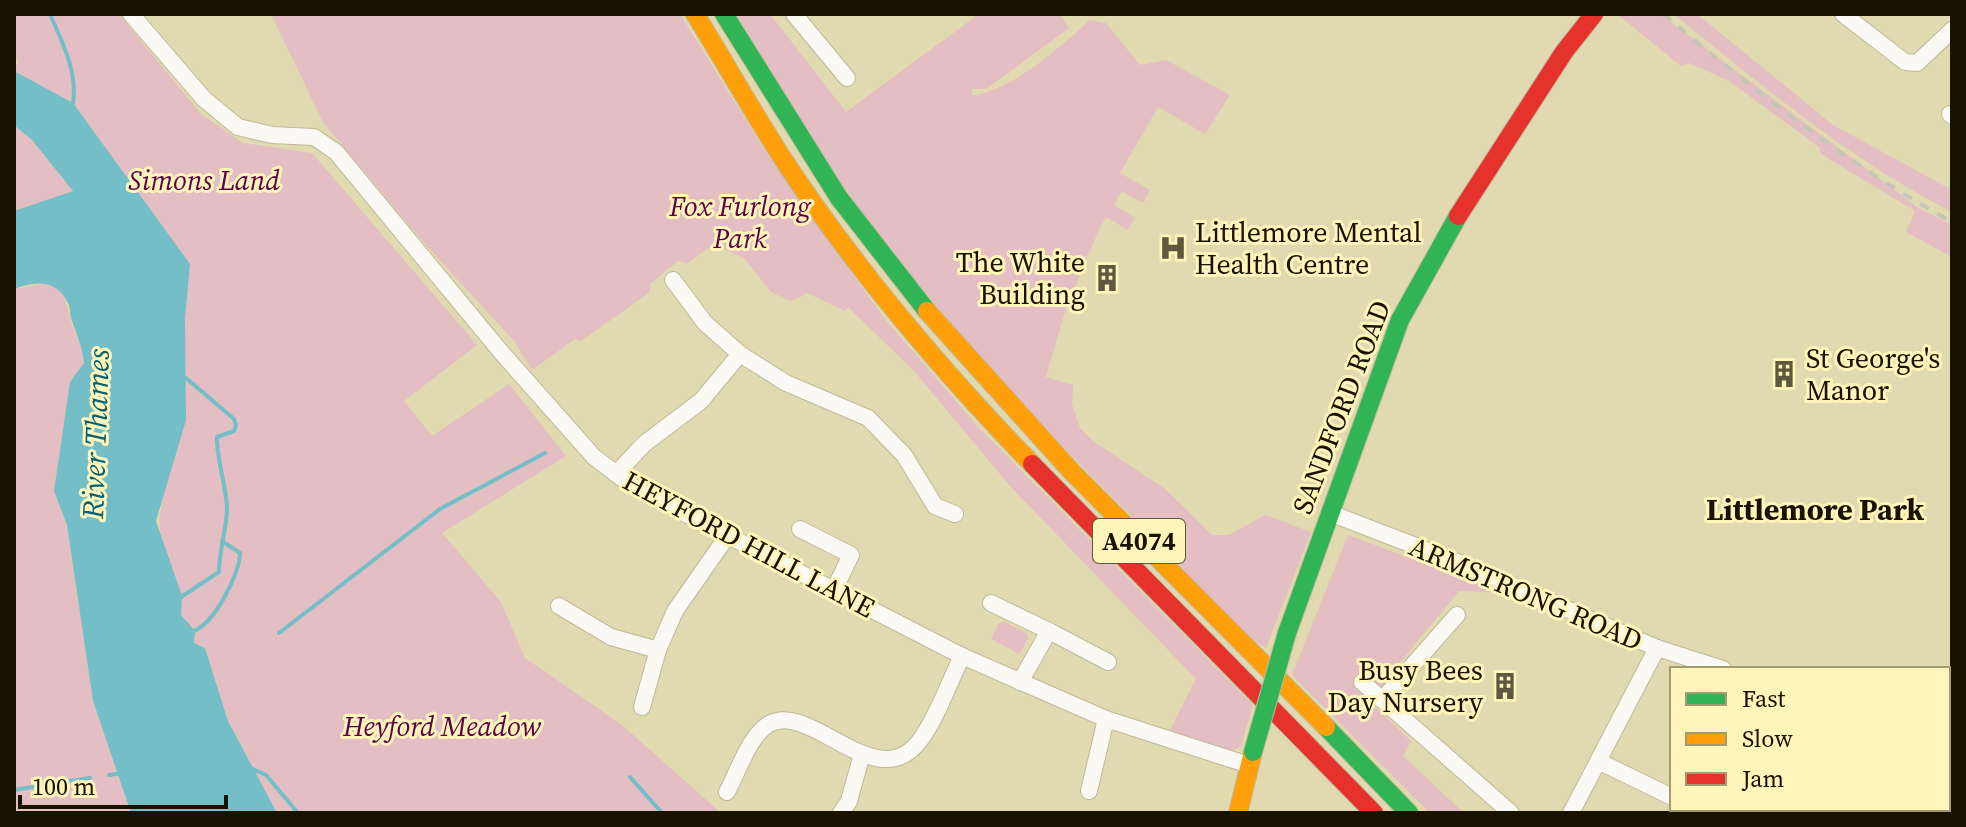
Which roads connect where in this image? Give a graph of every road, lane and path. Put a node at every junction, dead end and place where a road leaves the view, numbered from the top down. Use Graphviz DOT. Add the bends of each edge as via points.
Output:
graph roads {
  1 [pos="131,14"];
  2 [pos="695,14"];
  3 [pos="724,14"];
  4 [pos="794,14"];
  5 [pos="1594,14"];
  6 [pos="1843,14"];
  7 [pos="1949,40"];
  8 [pos="847,78"];
  9 [pos="673,280"];
  10 [pos="740,354"];
  11 [pos="616,474"];
  12 [pos="1330,513"];
  13 [pos="955,514"];
  14 [pos="800,529"];
  15 [pos="728,535"];
  16 [pos="834,590"];
  17 [pos="991,603"];
  18 [pos="559,606"];
  19 [pos="1457,615"];
  20 [pos="1049,631"];
  21 [pos="1657,648"];
  22 [pos="658,650"];
  23 [pos="962,656"];
  24 [pos="1108,662"];
  25 [pos="1717,667"];
  26 [pos="1020,682"];
  27 [pos="1362,682"];
  28 [pos="1382,700"];
  29 [pos="642,707"];
  30 [pos="1106,719"];
  31 [pos="862,754"];
  32 [pos="1251,759"];
  33 [pos="1598,761"];
  34 [pos="1089,791"];
  35 [pos="727,792"];
  36 [pos="1670,796"];
  37 [pos="841,813"];
  38 [pos="1238,813"];
  39 [pos="1374,813"];
  40 [pos="1409,813"];
  41 [pos="1511,813"];
  42 [pos="1571,813"];
  1 -- 11 [label="street, HEYFORD HILL LANE" via="204,99 238,127 314,137 336,152 501,352 594,457"];
  2 -- 39 [label="main road, A4074" via="781,156 861,269 983,413"];
  3 -- 40 [label="main road, A4074" via="798,138 882,256 995,391"];
  4 -- 8 [label="street"];
  5 -- 12 [label="main road, SANDFORD ROAD" via="1477,181 1400,320"];
  6 -- 7 [label="street" via="1905,62 1917,63"];
  9 -- 10 [label="street" via="705,323"];
  10 -- 11 [label="street" via="701,401 644,444"];
  10 -- 13 [label="street" via="786,383 868,418 904,455 935,506"];
  11 -- 15 [label="street, HEYFORD HILL LANE"];
  12 -- 21 [label="street, ARMSTRONG ROAD"];
  12 -- 32 [label="main road, SANDFORD ROAD, bridge" via="1287,633"];
  14 -- 16 [label="street" via="851,555"];
  15 -- 16 [label="street, HEYFORD HILL LANE"];
  15 -- 22 [label="street" via="675,611"];
  16 -- 23 [label="street, HEYFORD HILL LANE"];
  17 -- 20 [label="street"];
  18 -- 22 [label="street" via="611,637"];
  19 -- 28 [label="street"];
  20 -- 24 [label="street"];
  20 -- 26 [label="street"];
  21 -- 25 [label="street, ARMSTRONG ROAD"];
  21 -- 33 [label="street"];
  22 -- 29 [label="street"];
  23 -- 26 [label="street, HEYFORD HILL LANE"];
  23 -- 31 [label="street" via="920,741 887,759"];
  26 -- 30 [label="street, HEYFORD HILL LANE"];
  27 -- 28 [label="street"];
  28 -- 41 [label="street"];
  30 -- 32 [label="street, HEYFORD HILL LANE"];
  30 -- 34 [label="street"];
  31 -- 35 [label="street" via="792,720 770,723 758,734"];
  31 -- 37 [label="street"];
  32 -- 38 [label="main road, SANDFORD ROAD"];
  33 -- 36 [label="street"];
  33 -- 42 [label="street"];
}
